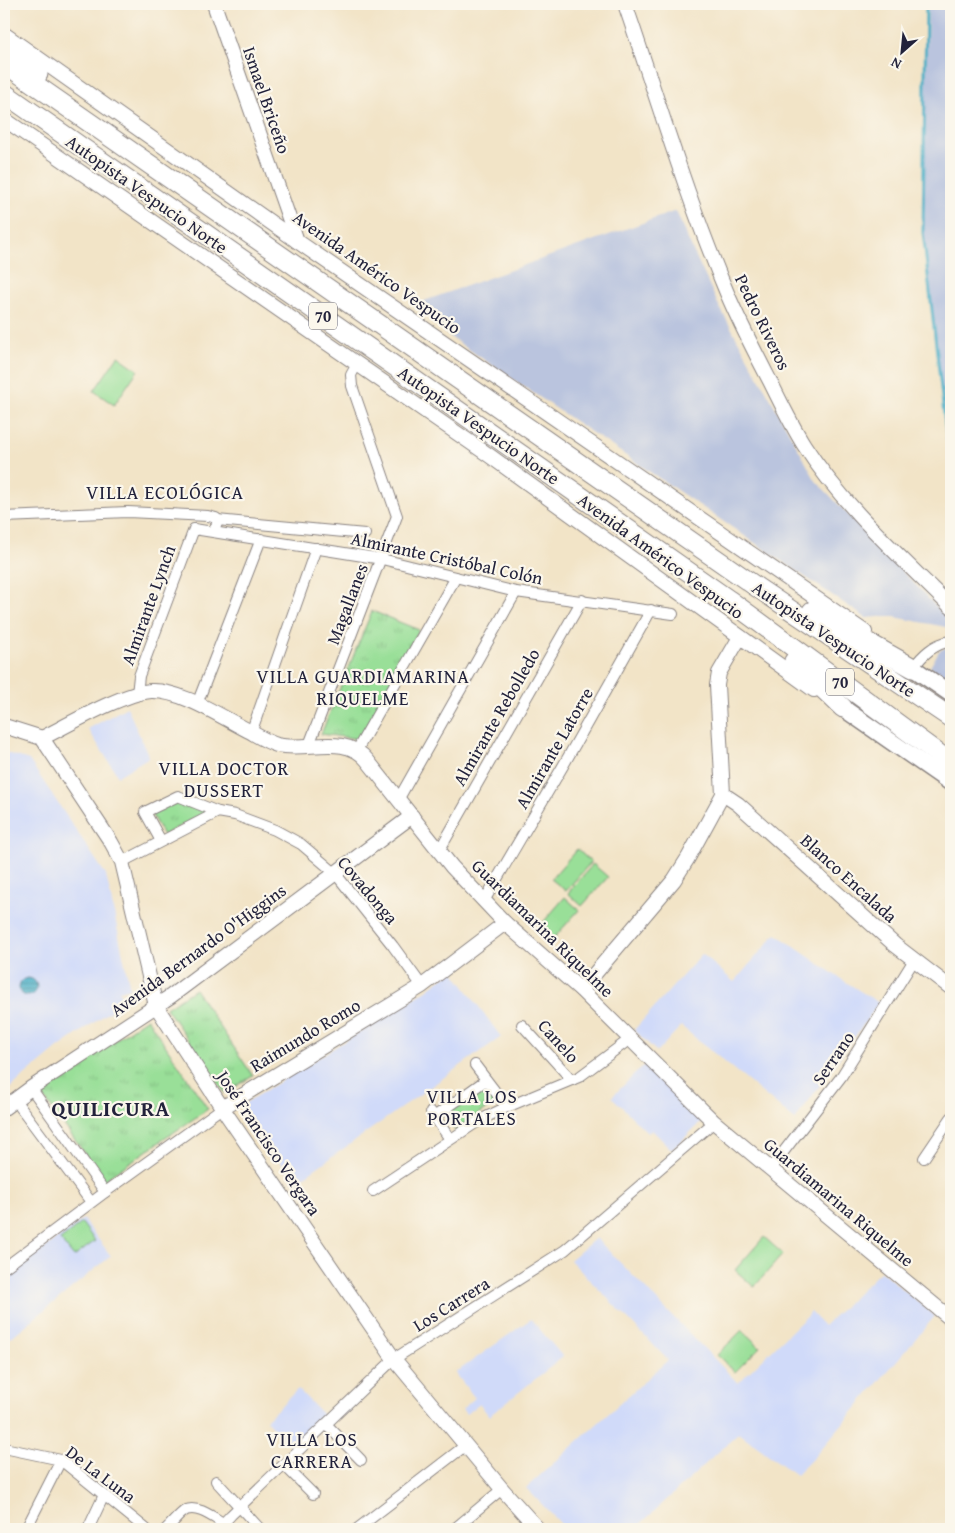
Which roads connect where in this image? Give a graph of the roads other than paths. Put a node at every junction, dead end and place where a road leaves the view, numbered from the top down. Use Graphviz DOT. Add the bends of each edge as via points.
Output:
graph roads {
  1 [pos="214,4"];
  2 [pos="625,4"];
  3 [pos="4,34"];
  4 [pos="4,45"];
  5 [pos="4,63"];
  6 [pos="4,94"];
  7 [pos="4,119"];
  8 [pos="105,132"];
  9 [pos="286,208"];
  10 [pos="267,220"];
  11 [pos="297,241"];
  12 [pos="357,364"];
  13 [pos="4,517"];
  14 [pos="218,520"];
  15 [pos="194,529"];
  16 [pos="214,531"];
  17 [pos="366,534"];
  18 [pos="261,539"];
  19 [pos="316,548"];
  20 [pos="382,559"];
  21 [pos="456,577"];
  22 [pos="758,588"];
  23 [pos="516,592"];
  24 [pos="582,600"];
  25 [pos="729,600"];
  26 [pos="951,607"];
  27 [pos="651,610"];
  28 [pos="673,614"];
  29 [pos="740,637"];
  30 [pos="951,641"];
  31 [pos="913,668"];
  32 [pos="137,694"];
  33 [pos="951,694"];
  34 [pos="197,704"];
  35 [pos="844,708"];
  36 [pos="951,718"];
  37 [pos="4,726"];
  38 [pos="251,732"];
  39 [pos="42,738"];
  40 [pos="309,745"];
  41 [pos="357,750"];
  42 [pos="951,763"];
  43 [pos="951,783"];
  44 [pos="723,794"];
  45 [pos="398,800"];
  46 [pos="218,812"];
  47 [pos="412,816"];
  48 [pos="161,841"];
  49 [pos="439,851"];
  50 [pos="122,862"];
  51 [pos="335,873"];
  52 [pos="484,901"];
  53 [pos="505,923"];
  54 [pos="914,960"];
  55 [pos="422,986"];
  56 [pos="951,988"];
  57 [pos="581,990"];
  58 [pos="156,1006"];
  59 [pos="522,1025"];
  60 [pos="630,1039"];
  61 [pos="474,1065"];
  62 [pos="486,1080"];
  63 [pos="572,1080"];
  64 [pos="31,1088"];
  65 [pos="15,1100"];
  66 [pos="507,1107"];
  67 [pos="4,1108"];
  68 [pos="222,1108"];
  69 [pos="951,1118"];
  70 [pos="714,1122"];
  71 [pos="450,1140"];
  72 [pos="70,1143"];
  73 [pos="55,1154"];
  74 [pos="924,1158"];
  75 [pos="771,1168"];
  76 [pos="373,1191"];
  77 [pos="105,1192"];
  78 [pos="91,1202"];
  79 [pos="4,1268"];
  80 [pos="951,1320"];
  81 [pos="394,1359"];
  82 [pos="326,1424"];
  83 [pos="466,1445"];
  84 [pos="4,1448"];
  85 [pos="62,1460"];
  86 [pos="361,1460"];
  87 [pos="284,1465"];
  88 [pos="216,1481"];
  89 [pos="502,1489"];
  90 [pos="313,1494"];
  91 [pos="104,1495"];
  92 [pos="240,1507"];
  93 [pos="221,1526"];
  94 [pos="26,1529"];
  95 [pos="88,1529"];
  96 [pos="146,1529"];
  97 [pos="166,1529"];
  98 [pos="260,1529"];
  99 [pos="357,1529"];
  100 [pos="454,1529"];
  101 [pos="538,1529"];
  1 -- 9 [label="street, Ismael Briceño"];
  2 -- 26 [label="street, Pedro Riveros" via="688,192 726,293 804,445 833,485 869,525"];
  3 -- 10 [label="street, Avenida Américo Vespucio"];
  4 -- 8 [label="highway"];
  5 -- 8 [label="highway, Autopista Vespucio Norte / 70"];
  6 -- 25 [label="highway, Autopista Vespucio Norte / 70"];
  7 -- 12 [label="street, Avenida Américo Vespucio"];
  8 -- 22 [label="highway, Autopista Vespucio Norte / 70"];
  9 -- 10 [label="street"];
  9 -- 11 [label="street, Ismael Briceño"];
  10 -- 11 [label="street, Avenida Américo Vespucio"];
  11 -- 31 [label="street, Avenida Américo Vespucio" via="870,635"];
  12 -- 20 [label="street" via="351,375 352,386 397,516"];
  12 -- 29 [label="street, Avenida Américo Vespucio"];
  13 -- 14 [label="street" via="128,512 208,516"];
  14 -- 16 [label="street"];
  14 -- 17 [label="street"];
  15 -- 16 [label="street, Almirante Cristóbal Colón"];
  15 -- 32 [label="street, Almirante Lynch" via="139,676"];
  16 -- 18 [label="street, Almirante Cristóbal Colón"];
  18 -- 19 [label="street, Almirante Cristóbal Colón"];
  18 -- 34 [label="street"];
  19 -- 20 [label="street, Almirante Cristóbal Colón"];
  19 -- 38 [label="street"];
  20 -- 21 [label="street, Almirante Cristóbal Colón"];
  20 -- 40 [label="street, Magallanes"];
  21 -- 23 [label="street, Almirante Cristóbal Colón"];
  21 -- 41 [label="street"];
  22 -- 31 [label="highway" via="831,621"];
  22 -- 36 [label="highway, Autopista Vespucio Norte / 70"];
  23 -- 24 [label="street, Almirante Cristóbal Colón"];
  23 -- 45 [label="street"];
  24 -- 27 [label="street, Almirante Cristóbal Colón"];
  24 -- 49 [label="street, Almirante Rebolledo"];
  25 -- 35 [label="highway"];
  25 -- 42 [label="highway, Autopista Vespucio Norte / 70"];
  27 -- 28 [label="street, Almirante Cristóbal Colón"];
  27 -- 52 [label="street, Almirante Latorre"];
  29 -- 35 [label="street, Avenida Américo Vespucio"];
  29 -- 44 [label="street" via="716,685"];
  30 -- 31 [label="street" via="931,649"];
  31 -- 33 [label="main road, Avenida Américo Vespucio"];
  32 -- 34 [label="street" via="162,692"];
  32 -- 39 [label="street"];
  34 -- 38 [label="street"];
  35 -- 43 [label="main road, Avenida Américo Vespucio"];
  37 -- 39 [label="street"];
  38 -- 40 [label="street" via="277,745"];
  39 -- 50 [label="street, José Francisco Vergara"];
  40 -- 41 [label="street" via="343,746"];
  41 -- 45 [label="street, Guardiamarina Riquelme"];
  44 -- 54 [label="street, Blanco Encalada"];
  44 -- 57 [label="street" via="674,880"];
  45 -- 47 [label="street, Guardiamarina Riquelme"];
  46 -- 48 [label="street"];
  46 -- 48 [label="street, Covadonga" via="181,796 168,799 145,812"];
  46 -- 51 [label="street, Covadonga" via="275,830 301,844"];
  47 -- 49 [label="street, Guardiamarina Riquelme"];
  47 -- 51 [label="street, Avenida Bernardo O'Higgins"];
  48 -- 50 [label="street"];
  49 -- 52 [label="street, Guardiamarina Riquelme"];
  50 -- 58 [label="street, José Francisco Vergara"];
  51 -- 55 [label="street, Covadonga"];
  51 -- 58 [label="street, Avenida Bernardo O'Higgins"];
  52 -- 53 [label="street, Guardiamarina Riquelme"];
  53 -- 55 [label="street, Raimundo Romo"];
  53 -- 57 [label="street, Guardiamarina Riquelme"];
  54 -- 56 [label="street, Blanco Encalada"];
  54 -- 75 [label="street, Serrano" via="841,1077"];
  55 -- 68 [label="street, Raimundo Romo"];
  57 -- 60 [label="street, Guardiamarina Riquelme"];
  58 -- 64 [label="street, Avenida Bernardo O'Higgins"];
  58 -- 68 [label="street, José Francisco Vergara"];
  59 -- 63 [label="street, Canelo"];
  60 -- 63 [label="street"];
  60 -- 70 [label="street, Guardiamarina Riquelme"];
  61 -- 62 [label="street"];
  62 -- 66 [label="street"];
  62 -- 71 [label="street" via="432,1114"];
  63 -- 66 [label="street"];
  64 -- 65 [label="street, Avenida Bernardo O'Higgins"];
  64 -- 72 [label="street"];
  65 -- 67 [label="street, Avenida Bernardo O'Higgins"];
  65 -- 73 [label="street"];
  66 -- 71 [label="street"];
  68 -- 77 [label="street, Raimundo Romo"];
  68 -- 81 [label="street, José Francisco Vergara"];
  69 -- 74 [label="street"];
  70 -- 75 [label="street, Guardiamarina Riquelme"];
  70 -- 81 [label="street, Los Carrera" via="565,1250"];
  71 -- 76 [label="street"];
  72 -- 73 [label="street"];
  72 -- 77 [label="street"];
  73 -- 78 [label="street"];
  75 -- 80 [label="street, Guardiamarina Riquelme"];
  77 -- 78 [label="street, Raimundo Romo"];
  78 -- 79 [label="street, Raimundo Romo"];
  81 -- 82 [label="street, Los Carrera"];
  81 -- 83 [label="street, José Francisco Vergara"];
  82 -- 86 [label="street"];
  82 -- 87 [label="street, Los Carrera"];
  83 -- 89 [label="street, José Francisco Vergara"];
  83 -- 99 [label="street"];
  84 -- 85 [label="street, De La Luna"];
  85 -- 91 [label="street, De La Luna"];
  85 -- 94 [label="street"];
  87 -- 90 [label="street"];
  87 -- 92 [label="street, Los Carrera"];
  88 -- 92 [label="street"];
  89 -- 100 [label="street"];
  89 -- 101 [label="street, José Francisco Vergara"];
  91 -- 95 [label="street"];
  91 -- 96 [label="street, De La Luna"];
  92 -- 93 [label="street, Los Carrera"];
  92 -- 98 [label="street"];
  93 -- 97 [label="street" via="205,1513 190,1509"];
}
